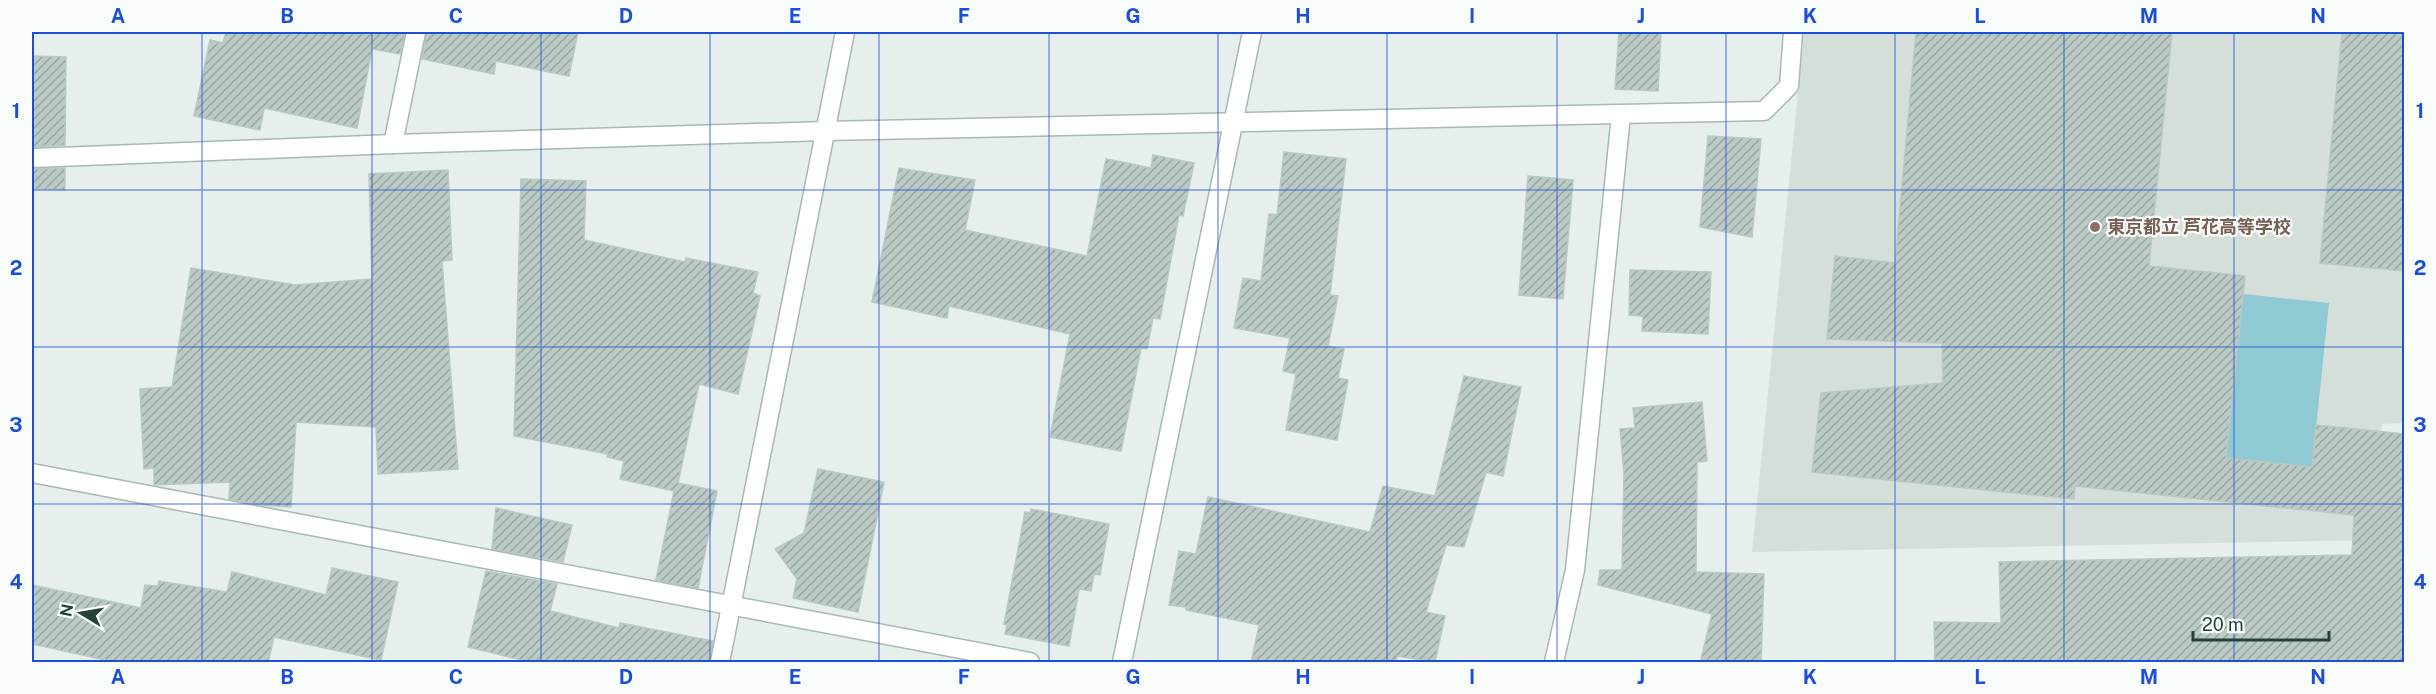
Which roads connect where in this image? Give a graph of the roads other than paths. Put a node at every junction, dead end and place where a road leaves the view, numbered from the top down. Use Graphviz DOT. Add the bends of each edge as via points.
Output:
graph roads {
  1 [pos="416,32"];
  2 [pos="845,32"];
  3 [pos="1252,32"];
  4 [pos="1793,32"];
  5 [pos="1621,115"];
  6 [pos="1234,124"];
  7 [pos="825,131"];
  8 [pos="393,144"];
  9 [pos="32,158"];
  10 [pos="32,472"];
  11 [pos="732,605"];
  12 [pos="720,663"];
  13 [pos="1030,663"];
  14 [pos="1122,663"];
  15 [pos="1554,663"];
  1 -- 8 [label="street"];
  2 -- 7 [label="street"];
  3 -- 6 [label="street"];
  4 -- 5 [label="street" via="1789,86 1764,111"];
  5 -- 6 [label="street"];
  5 -- 15 [label="street" via="1575,570"];
  6 -- 7 [label="street"];
  6 -- 14 [label="street"];
  7 -- 8 [label="street"];
  7 -- 11 [label="street"];
  8 -- 9 [label="street"];
  10 -- 11 [label="street"];
  11 -- 12 [label="street"];
  11 -- 13 [label="street"];
}
